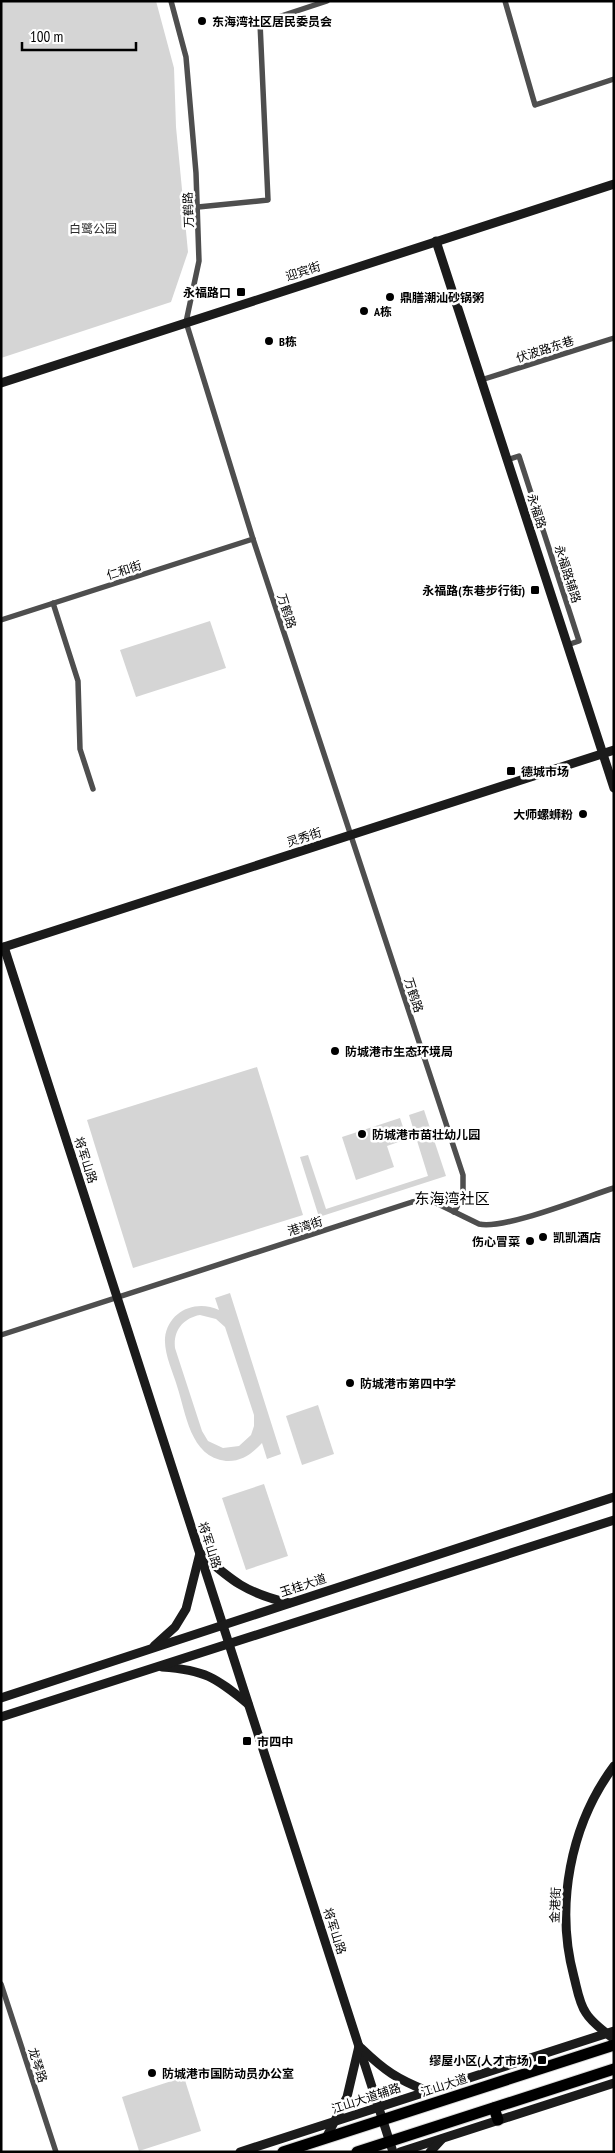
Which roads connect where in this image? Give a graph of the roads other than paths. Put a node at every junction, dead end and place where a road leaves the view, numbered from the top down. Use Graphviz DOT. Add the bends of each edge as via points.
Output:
graph roads {
  1 [pos="171,1"];
  2 [pos="327,1"];
  3 [pos="504,1"];
  4 [pos="614,79"];
  5 [pos="614,184"];
  6 [pos="198,207"];
  7 [pos="436,241"];
  8 [pos="186,322"];
  9 [pos="614,338"];
  10 [pos="481,380"];
  11 [pos="1,382"];
  12 [pos="253,539"];
  13 [pos="53,604"];
  14 [pos="1,620"];
  15 [pos="614,750"];
  16 [pos="602,754"];
  17 [pos="93,788"];
  18 [pos="614,788"];
  19 [pos="350,835"];
  20 [pos="3,947"];
  21 [pos="614,1188"];
  22 [pos="454,1212"];
  23 [pos="117,1298"];
  24 [pos="1,1335"];
  25 [pos="614,1497"];
  26 [pos="614,1520"];
  27 [pos="200,1553"];
  28 [pos="289,1603"];
  29 [pos="223,1625"];
  30 [pos="229,1643"];
  31 [pos="150,1649"];
  32 [pos="156,1667"];
  33 [pos="1,1698"];
  34 [pos="248,1704"];
  35 [pos="1,1717"];
  36 [pos="614,1766"];
  37 [pos="1,1984"];
  38 [pos="611,2035"];
  39 [pos="614,2045"];
  40 [pos="359,2046"];
  41 [pos="614,2069"];
  42 [pos="614,2083"];
  43 [pos="428,2091"];
  44 [pos="378,2107"];
  45 [pos="494,2108"];
  46 [pos="382,2120"];
  47 [pos="498,2120"];
  48 [pos="336,2121"];
  49 [pos="326,2138"];
  50 [pos="444,2138"];
  51 [pos="391,2147"];
  52 [pos="56,2152"];
  53 [pos="240,2152"];
  54 [pos="283,2152"];
  55 [pos="357,2152"];
  56 [pos="400,2152"];
  57 [pos="430,2152"];
  1 -- 6 [label="street, 万鹤路" via="186,58"];
  2 -- 6 [label="street" via="260,23 268,200"];
  3 -- 4 [label="street" via="535,105"];
  5 -- 7 [label="street, 迎宾街"];
  6 -- 8 [label="street, 万鹤路" via="199,261"];
  7 -- 8 [label="street, 迎宾街"];
  7 -- 10 [label="street, 永福路"];
  8 -- 11 [label="street, 迎宾街"];
  8 -- 12 [label="street, 万鹤路"];
  9 -- 10 [label="street, 伏波路东巷"];
  10 -- 16 [label="street, 永福路"];
  12 -- 13 [label="street, 仁和街"];
  12 -- 19 [label="street, 万鹤路"];
  13 -- 14 [label="street, 仁和街"];
  13 -- 17 [label="street" via="78,681 80,749"];
  15 -- 16 [label="street, 灵秀街"];
  16 -- 18 [label="street, 永福路"];
  16 -- 19 [label="street, 灵秀街"];
  19 -- 20 [label="street, 灵秀街"];
  19 -- 22 [label="street, 万鹤路" via="463,1175 463,1196"];
  20 -- 23 [label="street, 将军山路"];
  21 -- 22 [label="street, 港湾街" via="493,1225 479,1224"];
  22 -- 23 [label="street, 港湾街" via="432,1201 412,1202"];
  23 -- 24 [label="street, 港湾街"];
  23 -- 27 [label="street, 将军山路"];
  25 -- 28 [label="street, 玉桂大道"];
  26 -- 30 [label="street"];
  27 -- 28 [label="street" via="245,1588 262,1597"];
  27 -- 29 [label="street, 将军山路"];
  27 -- 31 [label="street" via="186,1609 175,1627"];
  28 -- 29 [label="street, 玉桂大道"];
  29 -- 30 [label="street, 将军山路"];
  29 -- 31 [label="street, 玉桂大道"];
  30 -- 32 [label="street"];
  30 -- 34 [label="street, 将军山路"];
  31 -- 33 [label="street, 玉桂大道"];
  32 -- 34 [label="street" via="186,1668 208,1674"];
  32 -- 35 [label="street"];
  34 -- 40 [label="street, 将军山路"];
  36 -- 38 [label="street, 金港街" via="594,1798 582,1826 566,1895 568,1946 577,1990 586,2013"];
  37 -- 52 [label="street, 龙琴路"];
  38 -- 43 [label="street, 江山大道辅路"];
  39 -- 46 [label="highway, 江山大道"];
  40 -- 43 [label="street" via="385,2070"];
  40 -- 44 [label="street, 将军山路"];
  40 -- 48 [label="street" via="347,2097"];
  41 -- 45 [label="highway"];
  42 -- 47 [label="street"];
  43 -- 44 [label="street, 江山大道辅路"];
  44 -- 46 [label="street, 将军山路"];
  44 -- 48 [label="street, 江山大道辅路"];
  45 -- 47 [label="highway"];
  45 -- 51 [label="highway"];
  46 -- 49 [label="highway, 江山大道"];
  46 -- 51 [label="street, 将军山路"];
  47 -- 50 [label="street"];
  48 -- 49 [label="street"];
  48 -- 53 [label="street, 江山大道辅路"];
  49 -- 54 [label="highway, 江山大道"];
  50 -- 56 [label="street"];
  50 -- 57 [label="street"];
  51 -- 55 [label="highway"];
}
